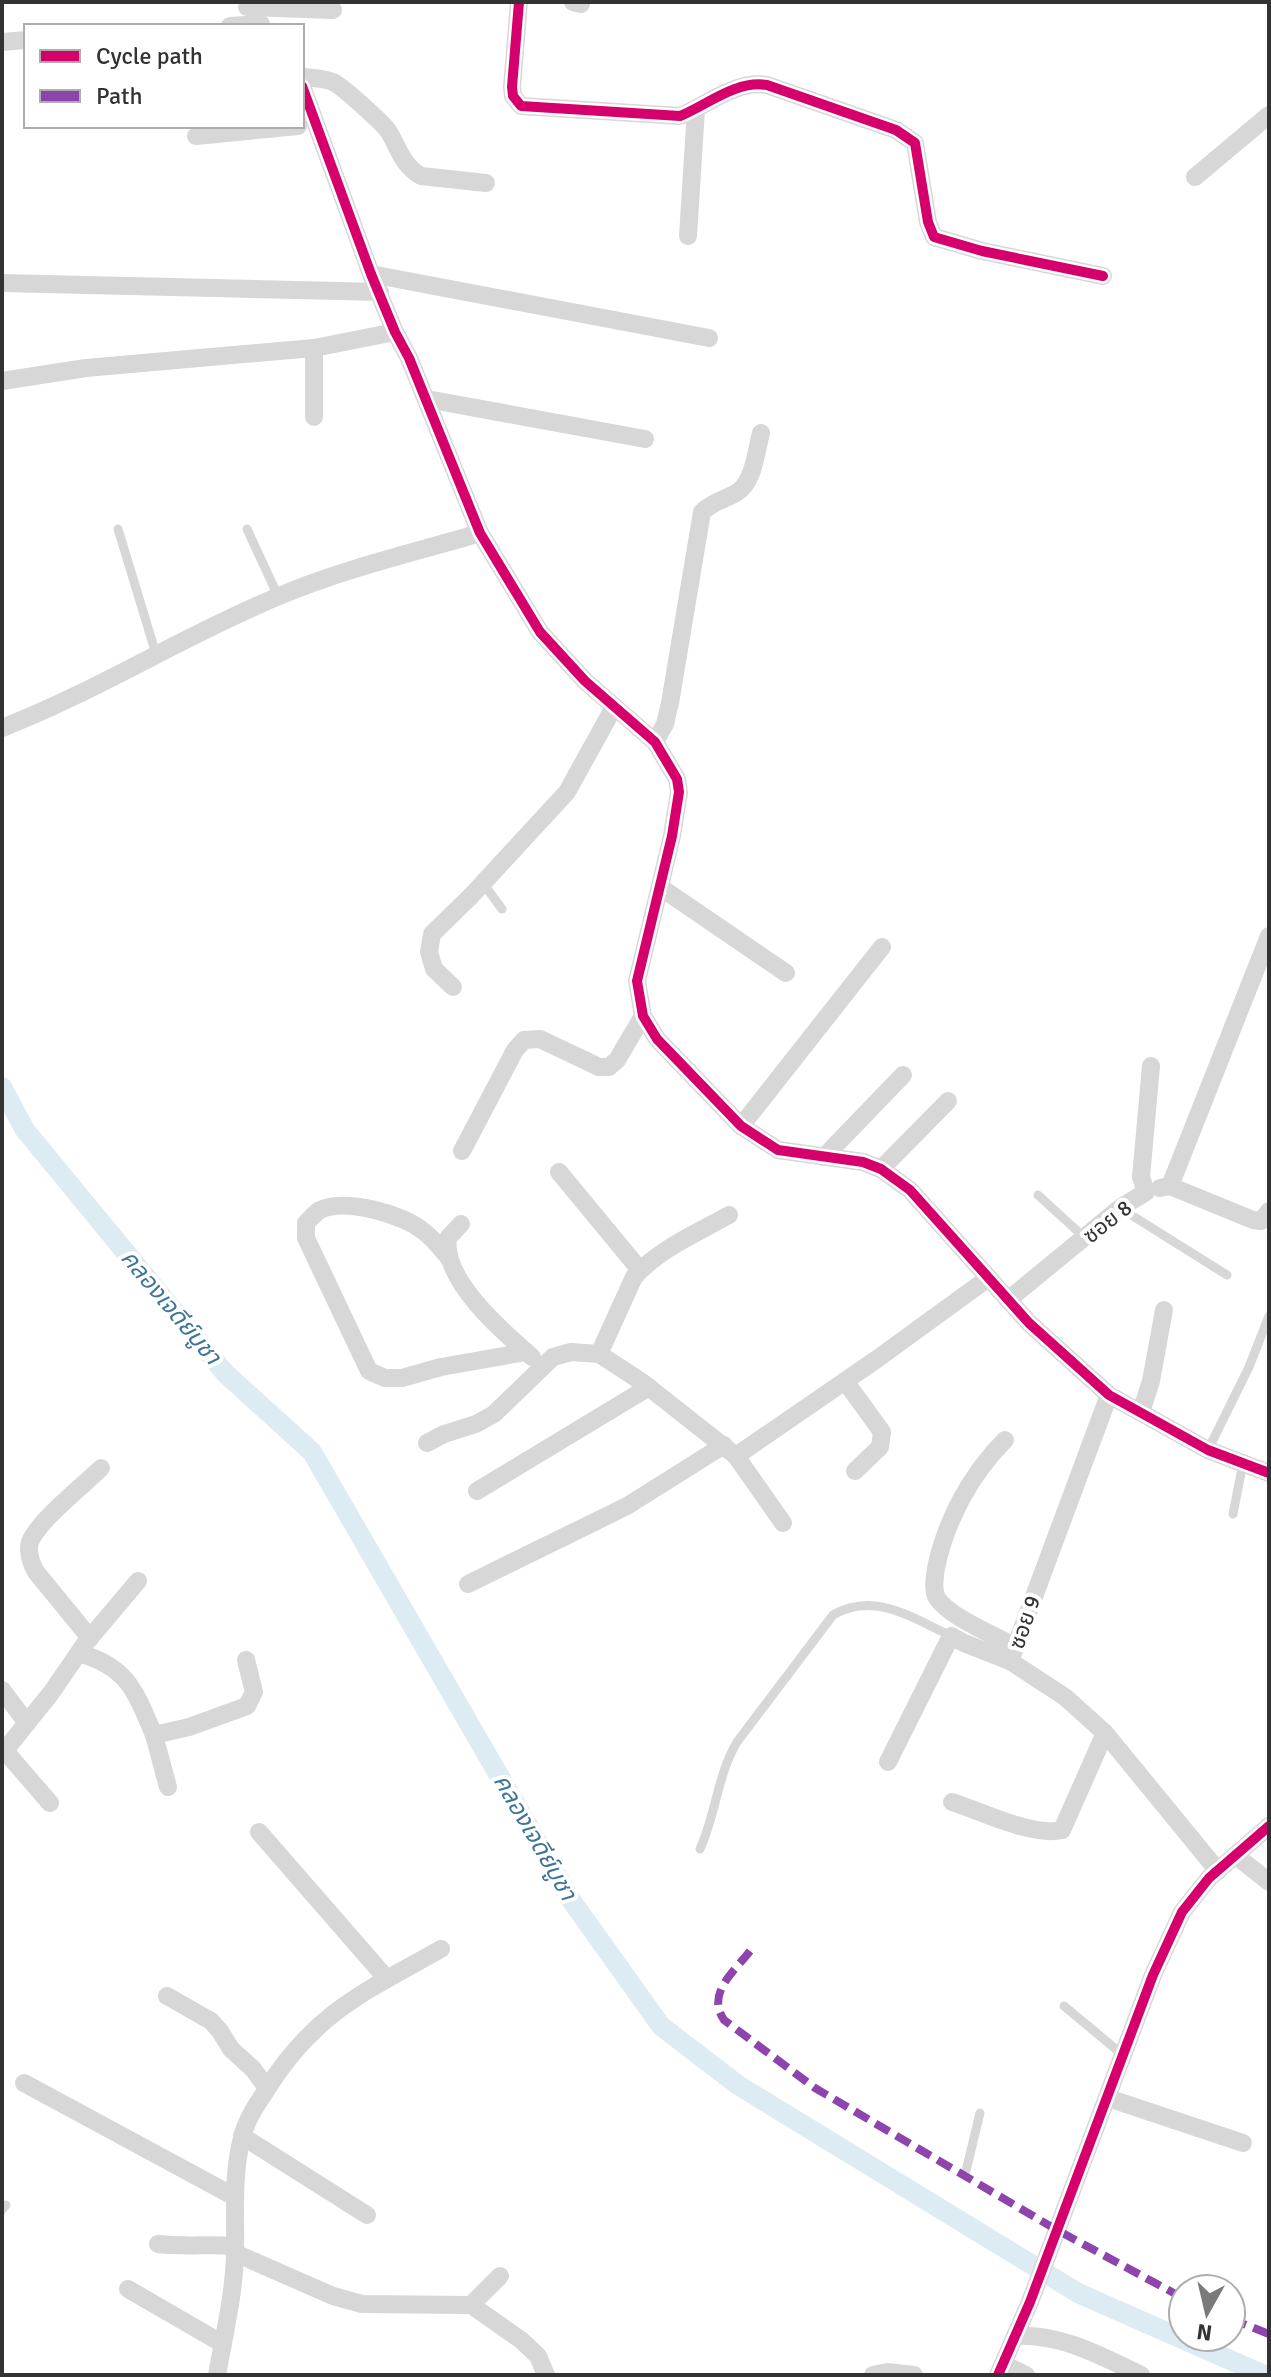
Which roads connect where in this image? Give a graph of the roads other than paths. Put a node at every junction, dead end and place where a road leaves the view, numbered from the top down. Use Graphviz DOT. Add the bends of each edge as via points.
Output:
graph roads {
  1 [pos="519,2"];
  2 [pos="245,4"];
  3 [pos="333,10"];
  4 [pos="260,24"];
  5 [pos="24,40"];
  6 [pos="2,42"];
  7 [pos="304,77"];
  8 [pos="696,109"];
  9 [pos="1269,115"];
  10 [pos="306,125"];
  11 [pos="276,128"];
  12 [pos="196,136"];
  13 [pos="1195,177"];
  14 [pos="486,183"];
  15 [pos="688,236"];
  16 [pos="371,274"];
  17 [pos="1103,276"];
  18 [pos="2,283"];
  19 [pos="380,292"];
  20 [pos="395,332"];
  21 [pos="709,338"];
  22 [pos="314,348"];
  23 [pos="2,381"];
  24 [pos="427,399"];
  25 [pos="314,417"];
  26 [pos="761,433"];
  27 [pos="645,439"];
  28 [pos="118,529"];
  29 [pos="247,529"];
  30 [pos="480,533"];
  31 [pos="278,596"];
  32 [pos="156,654"];
  33 [pos="614,707"];
  34 [pos="2,728"];
  35 [pos="655,742"];
  36 [pos="483,883"];
  37 [pos="660,887"];
  38 [pos="502,909"];
  39 [pos="1269,936"];
  40 [pos="882,947"];
  41 [pos="786,973"];
  42 [pos="453,987"];
  43 [pos="643,1016"];
  44 [pos="1151,1066"];
  45 [pos="903,1075"];
  46 [pos="948,1101"];
  47 [pos="741,1126"];
  48 [pos="462,1151"];
  49 [pos="824,1157"];
  50 [pos="881,1169"];
  51 [pos="559,1172"];
  52 [pos="1170,1186"];
  53 [pos="1146,1192"];
  54 [pos="1038,1195"];
  55 [pos="1120,1208"];
  56 [pos="1269,1211"];
  57 [pos="729,1215"];
  58 [pos="461,1224"];
  59 [pos="1085,1238"];
  60 [pos="449,1258"];
  61 [pos="640,1270"];
  62 [pos="1227,1275"];
  63 [pos="987,1279"];
  64 [pos="1008,1300"];
  65 [pos="1164,1310"];
  66 [pos="1269,1316"];
  67 [pos="526,1352"];
  68 [pos="599,1354"];
  69 [pos="543,1367"];
  70 [pos="845,1381"];
  71 [pos="649,1387"];
  72 [pos="1109,1395"];
  73 [pos="1141,1412"];
  74 [pos="1005,1440"];
  75 [pos="427,1443"];
  76 [pos="1208,1450"];
  77 [pos="730,1451"];
  78 [pos="1243,1463"];
  79 [pos="101,1468"];
  80 [pos="855,1471"];
  81 [pos="1269,1473"];
  82 [pos="477,1491"];
  83 [pos="1233,1514"];
  84 [pos="783,1523"];
  85 [pos="138,1581"];
  86 [pos="468,1584"];
  87 [pos="951,1636"];
  88 [pos="84,1645"];
  89 [pos="1013,1654"];
  90 [pos="246,1660"];
  91 [pos="2,1690"];
  92 [pos="27,1723"];
  93 [pos="1105,1733"];
  94 [pos="154,1735"];
  95 [pos="3,1753"];
  96 [pos="888,1762"];
  97 [pos="168,1787"];
  98 [pos="952,1802"];
  99 [pos="50,1803"];
  100 [pos="1269,1826"];
  101 [pos="259,1832"];
  102 [pos="700,1849"];
  103 [pos="1236,1856"];
  104 [pos="1218,1871"];
  105 [pos="1269,1882"];
  106 [pos="441,1949"];
  107 [pos="387,1979"];
  108 [pos="167,1996"];
  109 [pos="1064,2006"];
  110 [pos="1123,2055"];
  111 [pos="24,2083"];
  112 [pos="267,2088"];
  113 [pos="1108,2098"];
  114 [pos="980,2113"];
  115 [pos="242,2136"];
  116 [pos="1243,2143"];
  117 [pos="965,2175"];
  118 [pos="235,2197"];
  119 [pos="367,2215"];
  120 [pos="158,2244"];
  121 [pos="235,2250"];
  122 [pos="500,2276"];
  123 [pos="128,2289"];
  124 [pos="471,2305"];
  125 [pos="1015,2336"];
  126 [pos="223,2344"];
  127 [pos="1000,2370"];
  128 [pos="217,2375"];
  129 [pos="546,2375"];
  130 [pos="873,2375"];
  131 [pos="914,2375"];
  132 [pos="1026,2375"];
  133 [pos="1141,2375"];
  1 -- 8 [label="street" via="512,87 521,106 680,116"];
  2 -- 3 [label="street"];
  2 -- 4 [label="street"];
  5 -- 6 [label="street"];
  7 -- 14 [label="street" via="336,83 386,127 412,171"];
  8 -- 15 [label="street"];
  8 -- 17 [label="street" via="715,96 762,84 896,130 915,143 934,237"];
  9 -- 13 [label="street"];
  10 -- 16 [label="street"];
  11 -- 12 [label="street"];
  16 -- 19 [label="street"];
  16 -- 21 [label="street"];
  18 -- 19 [label="street"];
  19 -- 20 [label="street"];
  20 -- 22 [label="street"];
  20 -- 24 [label="street"];
  22 -- 23 [label="street" via="86,368"];
  22 -- 25 [label="street"];
  24 -- 27 [label="street"];
  24 -- 30 [label="street"];
  26 -- 35 [label="street" via="745,485 710,504 698,521 670,703"];
  28 -- 32 [label="lane"];
  29 -- 31 [label="lane"];
  30 -- 31 [label="street"];
  30 -- 33 [label="street" via="540,632"];
  31 -- 32 [label="street"];
  32 -- 34 [label="street"];
  33 -- 35 [label="street"];
  33 -- 36 [label="street" via="567,792"];
  35 -- 37 [label="street" via="679,792"];
  36 -- 38 [label="lane"];
  36 -- 42 [label="street" via="432,934 429,952 434,969"];
  37 -- 41 [label="street"];
  37 -- 43 [label="street" via="637,981"];
  39 -- 52 [label="street"];
  40 -- 47 [label="street"];
  43 -- 47 [label="street" via="657,1039"];
  43 -- 48 [label="street" via="609,1067 540,1039 524,1040"];
  44 -- 53 [label="street, ซอย 8" via="1141,1177"];
  45 -- 49 [label="street"];
  46 -- 50 [label="street"];
  47 -- 49 [label="street" via="778,1150"];
  49 -- 50 [label="street"];
  50 -- 63 [label="street" via="910,1190"];
  51 -- 61 [label="street"];
  52 -- 53 [label="street"];
  52 -- 56 [label="street" via="1253,1220 1261,1221"];
  53 -- 55 [label="street, ซอย 8"];
  54 -- 59 [label="lane"];
  55 -- 59 [label="street, ซอย 8"];
  55 -- 62 [label="lane"];
  57 -- 61 [label="street"];
  58 -- 60 [label="street" via="448,1238"];
  59 -- 64 [label="street, ซอย 8"];
  60 -- 67 [label="street" via="483,1310"];
  60 -- 67 [label="street" via="400,1216 328,1208 306,1223 306,1238 369,1371 402,1378"];
  61 -- 68 [label="street"];
  63 -- 64 [label="street"];
  63 -- 70 [label="street"];
  64 -- 72 [label="street"];
  65 -- 73 [label="street"];
  66 -- 76 [label="lane"];
  67 -- 69 [label="street"];
  68 -- 69 [label="street" via="571,1352 553,1357"];
  68 -- 71 [label="street"];
  69 -- 75 [label="street" via="494,1414"];
  70 -- 77 [label="street"];
  70 -- 80 [label="street" via="882,1432 880,1447"];
  71 -- 77 [label="street"];
  71 -- 82 [label="street"];
  72 -- 73 [label="street"];
  72 -- 89 [label="street, ซอย 9"];
  73 -- 76 [label="street"];
  74 -- 89 [label="street" via="987,1458 954,1513 933,1583 936,1597"];
  76 -- 78 [label="street"];
  77 -- 84 [label="street"];
  77 -- 86 [label="street"];
  78 -- 81 [label="street"];
  78 -- 83 [label="lane"];
  79 -- 88 [label="street" via="29,1544 30,1561"];
  85 -- 88 [label="street"];
  87 -- 89 [label="street"];
  87 -- 96 [label="street"];
  87 -- 102 [label="lane" via="869,1604 848,1606 833,1615 727,1759"];
  88 -- 92 [label="street"];
  88 -- 94 [label="street" via="119,1671"];
  89 -- 93 [label="street, ซอย 9"];
  90 -- 94 [label="street" via="254,1692 247,1706"];
  91 -- 92 [label="street"];
  92 -- 95 [label="street"];
  93 -- 98 [label="street" via="1062,1830 1029,1828"];
  93 -- 104 [label="street, ซอย 9"];
  94 -- 97 [label="street"];
  95 -- 99 [label="street"];
  100 -- 103 [label="street"];
  101 -- 107 [label="street"];
  103 -- 104 [label="street"];
  103 -- 105 [label="street"];
  104 -- 110 [label="street" via="1182,1912"];
  106 -- 107 [label="street"];
  107 -- 112 [label="street" via="308,2033"];
  108 -- 112 [label="street" via="211,2021"];
  109 -- 110 [label="lane"];
  110 -- 113 [label="street"];
  111 -- 118 [label="street"];
  112 -- 115 [label="street"];
  113 -- 116 [label="street"];
  113 -- 125 [label="street"];
  114 -- 117 [label="lane"];
  115 -- 118 [label="street"];
  115 -- 119 [label="street"];
  118 -- 121 [label="street"];
  120 -- 121 [label="street" via="211,2244"];
  121 -- 124 [label="street" via="362,2304"];
  121 -- 126 [label="street"];
  122 -- 124 [label="street"];
  123 -- 126 [label="street"];
  124 -- 129 [label="street" via="521,2340 538,2356"];
  125 -- 127 [label="street"];
  125 -- 133 [label="street" via="1052,2337"];
  126 -- 128 [label="street"];
  127 -- 132 [label="street"];
  130 -- 131 [label="street"];
}
